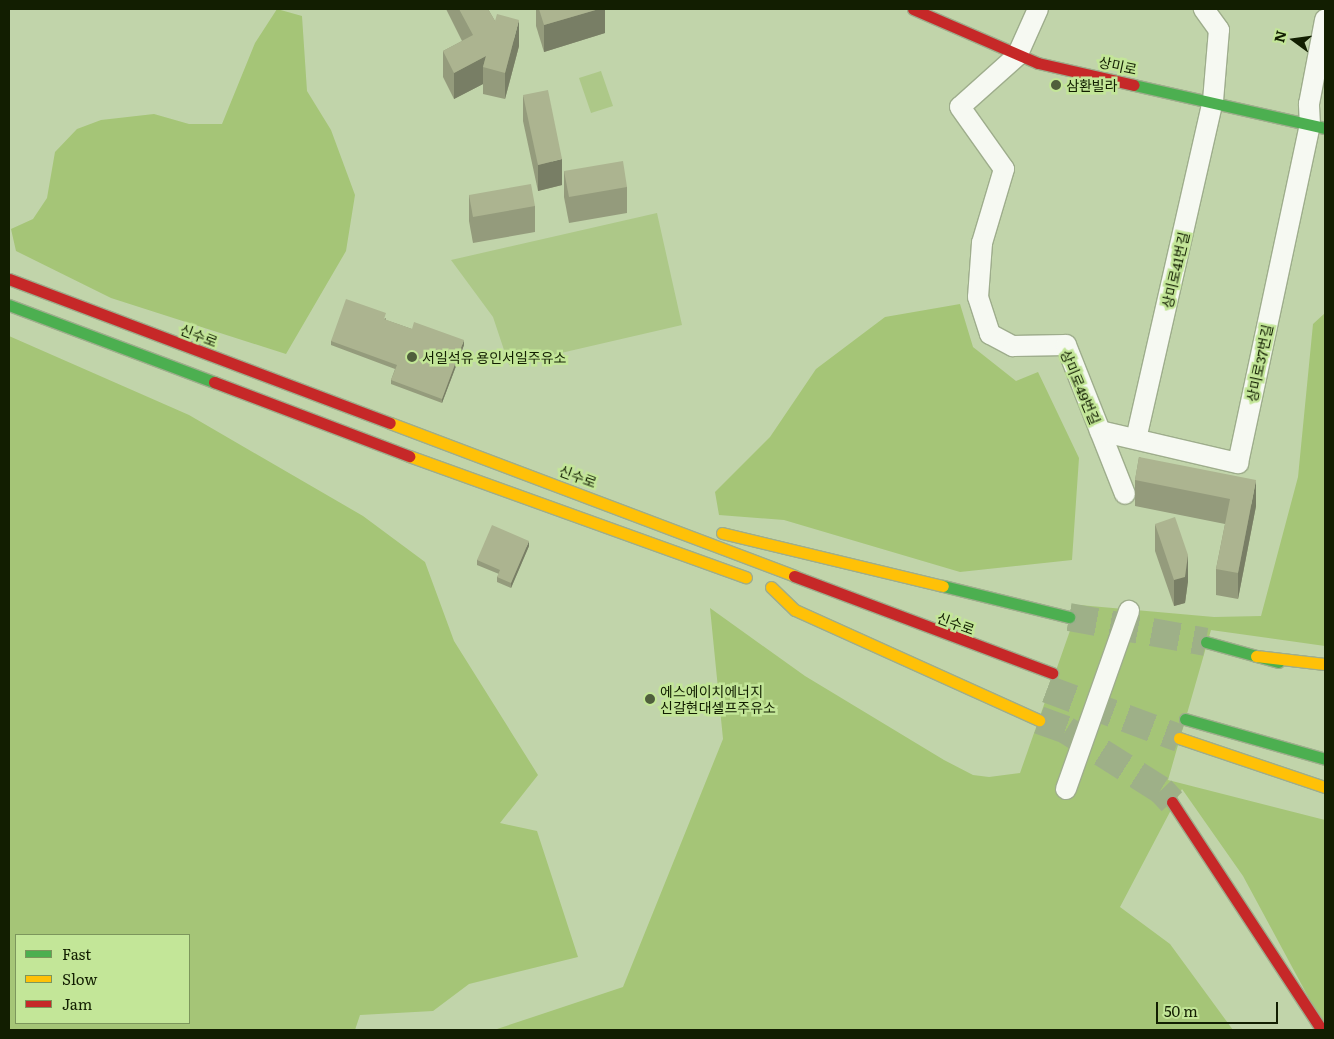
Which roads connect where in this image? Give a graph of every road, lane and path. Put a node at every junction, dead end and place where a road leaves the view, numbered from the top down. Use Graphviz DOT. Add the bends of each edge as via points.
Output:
graph roads {
  1 [pos="913,9"];
  2 [pos="1038,9"];
  3 [pos="1204,9"];
  4 [pos="1325,20"];
  5 [pos="1017,56"];
  6 [pos="1213,101"];
  7 [pos="1318,126"];
  8 [pos="9,280"];
  9 [pos="9,305"];
  10 [pos="1100,431"];
  11 [pos="1136,439"];
  12 [pos="1126,494"];
  13 [pos="645,517"];
  14 [pos="771,587"];
  15 [pos="799,596"];
  16 [pos="1129,611"];
  17 [pos="1069,617"];
  18 [pos="1206,642"];
  19 [pos="1256,656"];
  20 [pos="1325,664"];
  21 [pos="1052,673"];
  22 [pos="1325,675"];
  23 [pos="1039,720"];
  24 [pos="1185,720"];
  25 [pos="1180,738"];
  26 [pos="1325,759"];
  27 [pos="1325,787"];
  28 [pos="1066,789"];
  29 [pos="1172,802"];
  30 [pos="1322,1030"];
  1 -- 5 [label="main road, 상미로"];
  2 -- 5 [label="street"];
  3 -- 6 [label="street, 상미로41번길" via="1219,30"];
  4 -- 7 [label="street" via="1309,104"];
  5 -- 6 [label="main road, 상미로"];
  5 -- 10 [label="street, 상미로49번길" via="960,108 1004,169 982,244 978,297 990,334 1014,346 1066,345"];
  6 -- 7 [label="main road, 상미로"];
  6 -- 11 [label="street, 상미로41번길"];
  7 -- 11 [label="street, 상미로37번길" via="1238,463"];
  8 -- 13 [label="main road, 신수로"];
  9 -- 14 [label="main road" via="589,524"];
  10 -- 11 [label="street, 상미로37번길"];
  10 -- 12 [label="street, 상미로49번길"];
  13 -- 17 [label="main road" via="707,528"];
  13 -- 21 [label="main road, 신수로" via="839,596"];
  14 -- 15 [label="main road"];
  14 -- 23 [label="main road" via="795,610"];
  16 -- 28 [label="street, bridge"];
  18 -- 19 [label="main road"];
  19 -- 20 [label="main road"];
  19 -- 22 [label="main road"];
  24 -- 26 [label="main road"];
  25 -- 27 [label="main road"];
  29 -- 30 [label="main road" via="1197,834 1283,977"];
}
